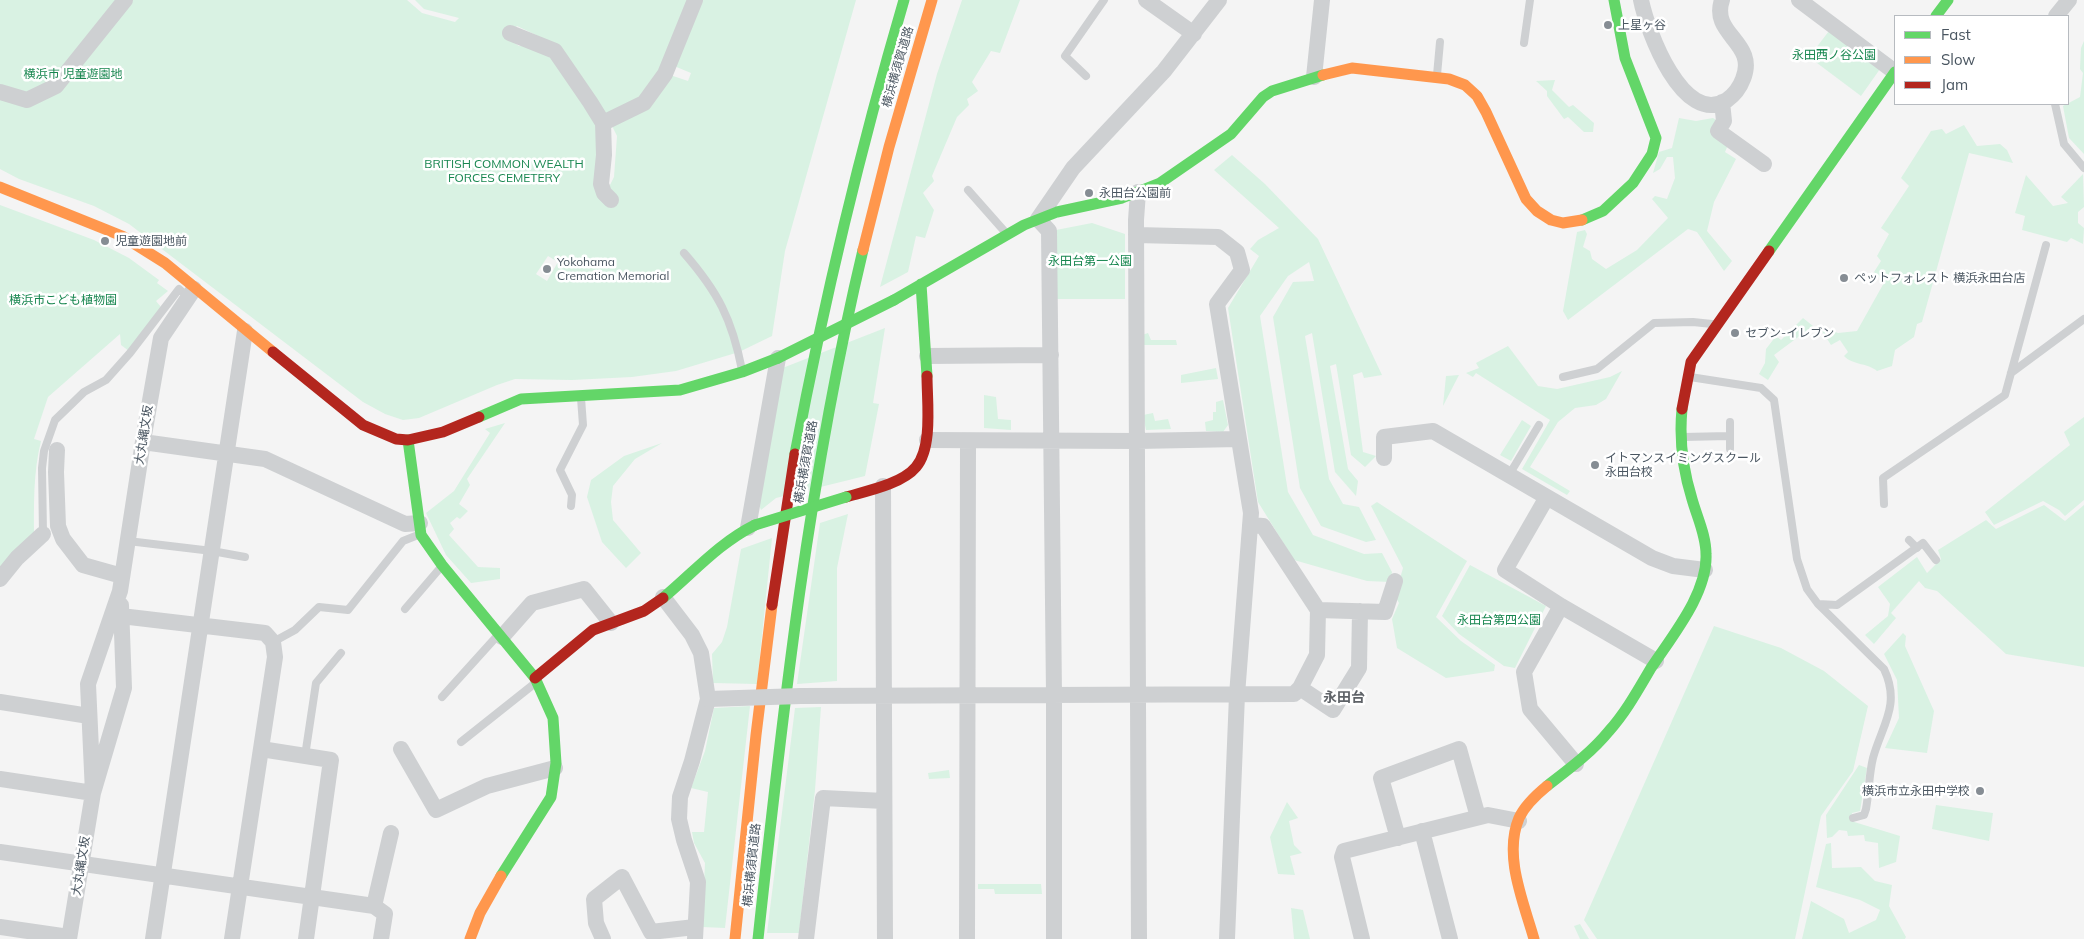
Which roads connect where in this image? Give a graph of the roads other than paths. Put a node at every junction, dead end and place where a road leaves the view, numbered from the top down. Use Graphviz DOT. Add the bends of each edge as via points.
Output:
graph roads {
  1 [pos="125,0"];
  2 [pos="695,0"];
  3 [pos="902,0"];
  4 [pos="932,0"];
  5 [pos="937,0"];
  6 [pos="1104,0"];
  7 [pos="1146,0"];
  8 [pos="1219,0"];
  9 [pos="1322,0"];
  10 [pos="1530,0"];
  11 [pos="1614,0"];
  12 [pos="1641,0"];
  13 [pos="1722,0"];
  14 [pos="1800,0"];
  15 [pos="2069,0"];
  16 [pos="2057,15"];
  17 [pos="510,33"];
  18 [pos="1194,34"];
  19 [pos="1440,42"];
  20 [pos="1524,43"];
  21 [pos="1894,71"];
  22 [pos="1894,73"];
  23 [pos="909,74"];
  24 [pos="1086,76"];
  25 [pos="1314,77"];
  26 [pos="1437,77"];
  27 [pos="0,92"];
  28 [pos="1722,102"];
  29 [pos="2055,105"];
  30 [pos="603,123"];
  31 [pos="1764,164"];
  32 [pos="2084,168"];
  33 [pos="0,187"];
  34 [pos="968,190"];
  35 [pos="1138,192"];
  36 [pos="611,200"];
  37 [pos="1038,219"];
  38 [pos="1007,234"];
  39 [pos="1136,235"];
  40 [pos="2046,245"];
  41 [pos="684,253"];
  42 [pos="921,284"];
  43 [pos="192,293"];
  44 [pos="2084,319"];
  45 [pos="1717,325"];
  46 [pos="245,331"];
  47 [pos="1051,355"];
  48 [pos="927,356"];
  49 [pos="778,358"];
  50 [pos="742,372"];
  51 [pos="2011,373"];
  52 [pos="1563,376"];
  53 [pos="1688,376"];
  54 [pos="581,396"];
  55 [pos="1730,422"];
  56 [pos="1539,425"];
  57 [pos="1729,436"];
  58 [pos="1681,437"];
  59 [pos="1239,439"];
  60 [pos="408,440"];
  61 [pos="927,440"];
  62 [pos="1052,440"];
  63 [pos="1137,441"];
  64 [pos="143,442"];
  65 [pos="968,442"];
  66 [pos="1730,449"];
  67 [pos="57,450"];
  68 [pos="227,453"];
  69 [pos="1384,458"];
  70 [pos="1510,475"];
  71 [pos="883,486"];
  72 [pos="1548,497"];
  73 [pos="1884,504"];
  74 [pos="572,506"];
  75 [pos="1250,525"];
  76 [pos="751,526"];
  77 [pos="420,529"];
  78 [pos="43,534"];
  79 [pos="1909,540"];
  80 [pos="128,542"];
  81 [pos="1917,548"];
  82 [pos="212,551"];
  83 [pos="245,557"];
  84 [pos="1936,560"];
  85 [pos="442,565"];
  86 [pos="1705,570"];
  87 [pos="0,579"];
  88 [pos="1395,581"];
  89 [pos="121,583"];
  90 [pos="663,597"];
  91 [pos="1818,604"];
  92 [pos="1562,606"];
  93 [pos="405,609"];
  94 [pos="1318,610"];
  95 [pos="1360,611"];
  96 [pos="121,616"];
  97 [pos="611,623"];
  98 [pos="201,625"];
  99 [pos="500,635"];
  100 [pos="273,642"];
  101 [pos="341,653"];
  102 [pos="1656,661"];
  103 [pos="536,680"];
  104 [pos="1300,688"];
  105 [pos="1054,694"];
  106 [pos="1138,694"];
  107 [pos="1237,695"];
  108 [pos="884,696"];
  109 [pos="966,696"];
  110 [pos="442,697"];
  111 [pos="708,698"];
  112 [pos="0,702"];
  113 [pos="90,716"];
  114 [pos="461,742"];
  115 [pos="261,749"];
  116 [pos="401,749"];
  117 [pos="305,756"];
  118 [pos="1576,764"];
  119 [pos="556,768"];
  120 [pos="0,779"];
  121 [pos="92,792"];
  122 [pos="884,801"];
  123 [pos="1478,817"];
  124 [pos="1854,818"];
  125 [pos="1519,821"];
  126 [pos="1422,831"];
  127 [pos="391,833"];
  128 [pos="1398,838"];
  129 [pos="0,852"];
  130 [pos="81,864"];
  131 [pos="163,876"];
  132 [pos="240,887"];
  133 [pos="313,898"];
  134 [pos="374,906"];
  135 [pos="0,927"];
  136 [pos="695,933"];
  137 [pos="645,936"];
  138 [pos="69,938"];
  139 [pos="153,939"];
  140 [pos="232,939"];
  141 [pos="306,939"];
  142 [pos="381,939"];
  143 [pos="470,939"];
  144 [pos="603,939"];
  145 [pos="735,939"];
  146 [pos="758,939"];
  147 [pos="806,939"];
  148 [pos="885,939"];
  149 [pos="967,939"];
  150 [pos="1054,939"];
  151 [pos="1139,939"];
  152 [pos="1227,939"];
  153 [pos="1362,939"];
  154 [pos="1450,939"];
  155 [pos="1534,939"];
  1 -- 27 [label="street" via="56,86 27,100"];
  2 -- 30 [label="street" via="670,69 644,102"];
  3 -- 145 [label="main road, 横浜横須賀道路" via="846,212 806,396 755,732"];
  4 -- 23 [label="main road, 横浜横須賀道路"];
  5 -- 23 [label="main road"];
  6 -- 24 [label="lane" via="1066,56"];
  7 -- 18 [label="street"];
  8 -- 18 [label="street"];
  9 -- 25 [label="street"];
  10 -- 20 [label="lane"];
  11 -- 26 [label="main road" via="1625,58 1656,138 1652,154 1633,183 1603,211 1590,218 1563,223 1537,211 1526,199 1477,96 1465,85"];
  12 -- 28 [label="street" via="1657,50 1677,82 1693,99 1704,104"];
  13 -- 28 [label="street" via="1721,20 1744,52 1747,62 1741,84"];
  14 -- 21 [label="street"];
  15 -- 16 [label="street"];
  17 -- 30 [label="street" via="555,51"];
  18 -- 37 [label="street" via="1164,71 1073,168"];
  19 -- 26 [label="lane"];
  22 -- 45 [label="main road" via="1802,192"];
  23 -- 146 [label="main road, 横浜横須賀道路" via="869,222 832,394 808,530 780,729"];
  25 -- 26 [label="main road" via="1352,68"];
  25 -- 35 [label="main road" via="1272,91 1216,145 1160,183"];
  28 -- 31 [label="street" via="1724,121 1718,131"];
  29 -- 32 [label="lane" via="2064,144"];
  30 -- 36 [label="street" via="604,155 600,184"];
  33 -- 43 [label="main road" via="122,236 165,263"];
  34 -- 38 [label="lane"];
  35 -- 37 [label="main road"];
  35 -- 39 [label="street"];
  37 -- 38 [label="main road"];
  37 -- 47 [label="street" via="1049,231"];
  38 -- 42 [label="main road"];
  39 -- 59 [label="street" via="1218,237 1237,252 1242,270 1217,304"];
  39 -- 63 [label="street"];
  40 -- 51 [label="lane"];
  41 -- 50 [label="lane" via="701,272 731,324"];
  42 -- 48 [label="main road"];
  42 -- 49 [label="main road, bridge"];
  43 -- 46 [label="main road"];
  43 -- 64 [label="street, 大丸縄文坂" via="161,338"];
  43 -- 78 [label="lane" via="180,289 106,380 84,392 55,420 44,451 42,468"];
  44 -- 51 [label="lane"];
  45 -- 52 [label="lane" via="1654,323 1597,369"];
  45 -- 53 [label="main road" via="1691,362"];
  46 -- 60 [label="main road" via="363,425 396,439"];
  46 -- 68 [label="street"];
  47 -- 48 [label="street"];
  47 -- 62 [label="street"];
  48 -- 61 [label="main road"];
  49 -- 50 [label="main road"];
  49 -- 76 [label="street"];
  50 -- 54 [label="main road" via="680,390"];
  51 -- 73 [label="lane" via="2005,394 1883,478"];
  53 -- 58 [label="main road" via="1681,405"];
  53 -- 91 [label="lane" via="1761,388 1774,400 1797,559 1807,589"];
  54 -- 60 [label="main road" via="521,399 443,432"];
  54 -- 74 [label="lane" via="583,425 560,470 572,495"];
  55 -- 57 [label="lane"];
  56 -- 70 [label="lane"];
  57 -- 58 [label="lane"];
  57 -- 66 [label="lane"];
  58 -- 86 [label="main road" via="1687,478 1707,552"];
  59 -- 63 [label="street"];
  59 -- 75 [label="street" via="1251,513"];
  60 -- 77 [label="main road"];
  61 -- 65 [label="street"];
  61 -- 71 [label="main road" via="916,467"];
  62 -- 63 [label="street"];
  62 -- 65 [label="street"];
  62 -- 105 [label="street"];
  63 -- 106 [label="street"];
  64 -- 68 [label="street"];
  64 -- 80 [label="street, 大丸縄文坂"];
  65 -- 109 [label="street"];
  67 -- 89 [label="street" via="58,526 63,539 83,565"];
  68 -- 77 [label="street" via="265,460"];
  68 -- 82 [label="street"];
  69 -- 70 [label="street" via="1384,437 1433,431"];
  70 -- 72 [label="street"];
  71 -- 76 [label="main road, bridge"];
  71 -- 108 [label="street"];
  72 -- 86 [label="street" via="1652,558 1673,566"];
  72 -- 92 [label="street" via="1505,570"];
  75 -- 94 [label="street" via="1263,526"];
  75 -- 107 [label="street"];
  76 -- 90 [label="main road" via="699,564"];
  77 -- 85 [label="main road"];
  77 -- 100 [label="lane" via="403,541 348,610 319,606 295,630"];
  78 -- 87 [label="street"];
  79 -- 81 [label="lane"];
  80 -- 82 [label="lane"];
  80 -- 89 [label="street, 大丸縄文坂"];
  81 -- 84 [label="lane" via="1923,543"];
  81 -- 91 [label="lane" via="1837,605"];
  82 -- 83 [label="lane"];
  82 -- 98 [label="street"];
  85 -- 93 [label="lane"];
  85 -- 99 [label="main road"];
  86 -- 102 [label="main road" via="1698,592"];
  88 -- 95 [label="street" via="1385,612"];
  89 -- 96 [label="street, 大丸縄文坂"];
  89 -- 113 [label="street, 大丸縄文坂" via="88,684"];
  90 -- 97 [label="main road" via="655,604"];
  90 -- 111 [label="street" via="692,635 701,653"];
  91 -- 124 [label="lane" via="1884,669 1889,680 1891,696 1887,723 1873,759 1866,809 1864,814"];
  92 -- 102 [label="street"];
  92 -- 118 [label="street" via="1524,672 1530,709"];
  94 -- 95 [label="street"];
  94 -- 104 [label="street" via="1317,655"];
  95 -- 104 [label="street" via="1359,668 1333,710"];
  96 -- 98 [label="street"];
  96 -- 121 [label="street, 大丸縄文坂" via="124,688"];
  97 -- 99 [label="street" via="584,589 532,603"];
  97 -- 103 [label="main road" via="588,635"];
  98 -- 100 [label="street" via="265,633"];
  98 -- 131 [label="street"];
  99 -- 103 [label="main road"];
  99 -- 110 [label="lane"];
  100 -- 115 [label="street" via="275,657"];
  101 -- 117 [label="lane" via="316,683"];
  102 -- 118 [label="main road" via="1621,717"];
  103 -- 114 [label="lane"];
  103 -- 119 [label="main road" via="553,718"];
  104 -- 107 [label="street" via="1294,694"];
  105 -- 106 [label="street"];
  105 -- 109 [label="street"];
  105 -- 150 [label="street"];
  106 -- 107 [label="street"];
  106 -- 151 [label="street"];
  107 -- 152 [label="street"];
  108 -- 109 [label="street"];
  108 -- 111 [label="street, bridge"];
  108 -- 122 [label="street"];
  109 -- 149 [label="street"];
  111 -- 136 [label="street" via="679,804 684,840 698,882"];
  112 -- 113 [label="street"];
  113 -- 121 [label="street, 大丸縄文坂"];
  115 -- 117 [label="street"];
  115 -- 132 [label="street"];
  116 -- 119 [label="street" via="436,810 487,786"];
  117 -- 133 [label="street" via="331,760"];
  118 -- 125 [label="main road" via="1531,800"];
  119 -- 143 [label="main road" via="551,797 497,883"];
  120 -- 121 [label="street"];
  121 -- 130 [label="street, 大丸縄文坂"];
  122 -- 147 [label="street" via="823,798"];
  122 -- 148 [label="street"];
  123 -- 125 [label="street" via="1488,814"];
  123 -- 126 [label="street"];
  123 -- 128 [label="street" via="1458,749 1381,778"];
  125 -- 155 [label="main road" via="1513,853"];
  126 -- 128 [label="street"];
  126 -- 154 [label="street"];
  127 -- 134 [label="street"];
  128 -- 153 [label="street" via="1344,851 1342,857"];
  129 -- 130 [label="street"];
  130 -- 131 [label="street"];
  130 -- 138 [label="street, 大丸縄文坂"];
  131 -- 132 [label="street"];
  131 -- 139 [label="street"];
  132 -- 133 [label="street"];
  132 -- 140 [label="street"];
  133 -- 134 [label="street"];
  133 -- 141 [label="street"];
  134 -- 142 [label="street" via="385,914"];
  135 -- 138 [label="street"];
  136 -- 137 [label="street"];
  137 -- 144 [label="street" via="622,878 594,898 596,923"];
}
